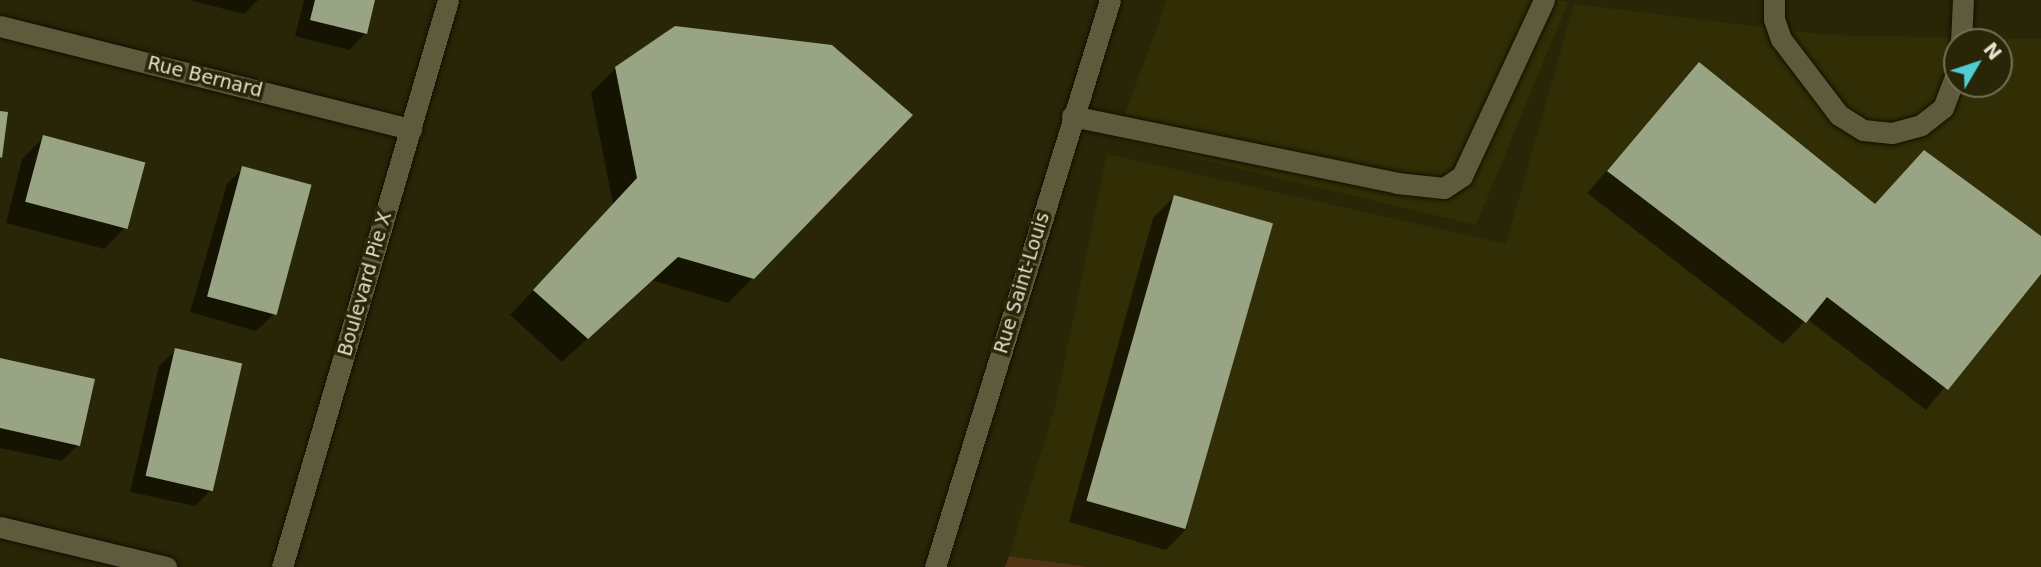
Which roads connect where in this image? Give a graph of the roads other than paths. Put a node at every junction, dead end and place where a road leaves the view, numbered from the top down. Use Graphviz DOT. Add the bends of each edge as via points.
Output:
graph roads {
  1 [pos="448,0"];
  2 [pos="1110,0"];
  3 [pos="1544,0"];
  4 [pos="1774,0"];
  5 [pos="1963,0"];
  6 [pos="0,26"];
  7 [pos="1962,28"];
  8 [pos="1946,98"];
  9 [pos="1072,116"];
  10 [pos="411,129"];
  11 [pos="0,527"];
  12 [pos="166,567"];
  13 [pos="282,567"];
  14 [pos="936,567"];
  1 -- 10 [label="street, Boulevard Pie X"];
  2 -- 9 [label="street, Rue Saint-Louis"];
  3 -- 9 [label="street" via="1462,176 1444,188 1397,183"];
  4 -- 8 [label="street" via="1781,39 1839,115 1863,130 1892,133 1921,125 1942,108"];
  5 -- 7 [label="street"];
  6 -- 10 [label="street, Rue Bernard"];
  9 -- 14 [label="street, Rue Saint-Louis"];
  10 -- 13 [label="street, Boulevard Pie X"];
  11 -- 12 [label="street"];
}
